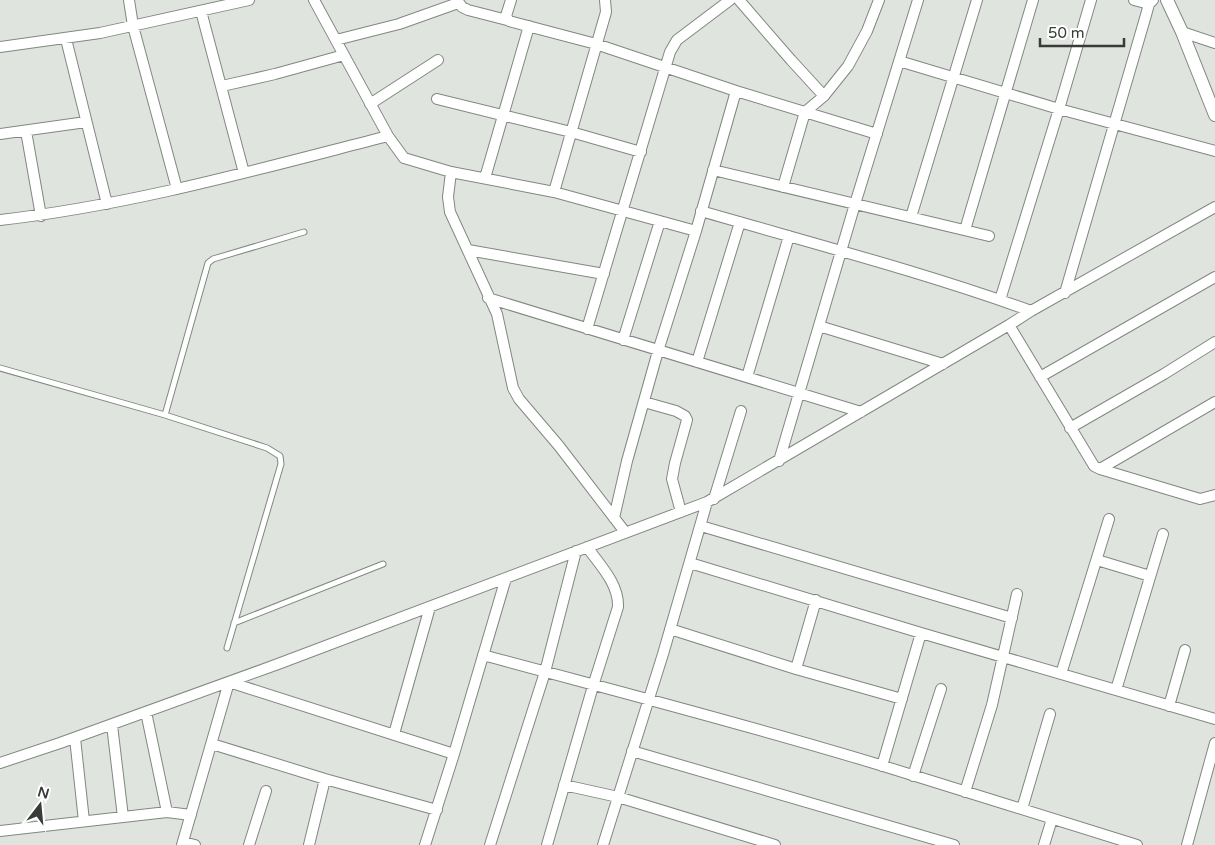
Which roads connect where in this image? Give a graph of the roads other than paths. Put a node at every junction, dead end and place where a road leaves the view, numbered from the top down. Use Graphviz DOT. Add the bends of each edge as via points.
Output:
graph roads {
  1 [pos="129,0"];
  2 [pos="249,0"];
  3 [pos="314,0"];
  4 [pos="511,0"];
  5 [pos="605,0"];
  6 [pos="730,0"];
  7 [pos="739,0"];
  8 [pos="879,0"];
  9 [pos="918,0"];
  10 [pos="976,0"];
  11 [pos="1033,0"];
  12 [pos="1091,0"];
  13 [pos="1134,0"];
  14 [pos="1167,0"];
  15 [pos="458,1"];
  16 [pos="1151,2"];
  17 [pos="201,10"];
  18 [pos="507,20"];
  19 [pos="133,26"];
  20 [pos="529,26"];
  21 [pos="1182,32"];
  22 [pos="66,39"];
  23 [pos="336,40"];
  24 [pos="0,42"];
  25 [pos="1215,43"];
  26 [pos="596,44"];
  27 [pos="0,47"];
  28 [pos="344,55"];
  29 [pos="438,60"];
  30 [pos="899,61"];
  31 [pos="666,67"];
  32 [pos="953,77"];
  33 [pos="222,86"];
  34 [pos="736,91"];
  35 [pos="1006,93"];
  36 [pos="824,96"];
  37 [pos="436,99"];
  38 [pos="370,104"];
  39 [pos="1059,109"];
  40 [pos="805,112"];
  41 [pos="502,115"];
  42 [pos="1215,115"];
  43 [pos="86,122"];
  44 [pos="1115,124"];
  45 [pos="26,131"];
  46 [pos="571,132"];
  47 [pos="0,134"];
  48 [pos="877,134"];
  49 [pos="388,136"];
  50 [pos="1215,151"];
  51 [pos="641,152"];
  52 [pos="713,170"];
  53 [pos="244,172"];
  54 [pos="451,172"];
  55 [pos="485,178"];
  56 [pos="783,187"];
  57 [pos="177,189"];
  58 [pos="554,192"];
  59 [pos="107,204"];
  60 [pos="855,204"];
  61 [pos="1215,207"];
  62 [pos="622,210"];
  63 [pos="701,212"];
  64 [pos="41,216"];
  65 [pos="911,217"];
  66 [pos="0,220"];
  67 [pos="660,221"];
  68 [pos="740,222"];
  69 [pos="965,230"];
  70 [pos="696,231"];
  71 [pos="304,232"];
  72 [pos="789,236"];
  73 [pos="989,236"];
  74 [pos="468,250"];
  75 [pos="841,251"];
  76 [pos="604,274"];
  77 [pos="1215,277"];
  78 [pos="1065,293"];
  79 [pos="488,298"];
  80 [pos="1000,300"];
  81 [pos="1031,311"];
  82 [pos="1009,325"];
  83 [pos="819,326"];
  84 [pos="587,329"];
  85 [pos="623,340"];
  86 [pos="1215,342"];
  87 [pos="658,350"];
  88 [pos="697,362"];
  89 [pos="943,364"];
  90 [pos="0,368"];
  91 [pos="1040,377"];
  92 [pos="747,378"];
  93 [pos="799,393"];
  94 [pos="644,402"];
  95 [pos="1215,402"];
  96 [pos="741,411"];
  97 [pos="861,412"];
  98 [pos="165,415"];
  99 [pos="1070,428"];
  100 [pos="779,461"];
  101 [pos="1100,469"];
  102 [pos="1215,495"];
  103 [pos="711,500"];
  104 [pos="681,512"];
  105 [pos="614,518"];
  106 [pos="1109,519"];
  107 [pos="701,526"];
  108 [pos="625,532"];
  109 [pos="1163,534"];
  110 [pos="587,547"];
  111 [pos="576,551"];
  112 [pos="1097,560"];
  113 [pos="690,563"];
  114 [pos="383,564"];
  115 [pos="1150,576"];
  116 [pos="506,578"];
  117 [pos="1017,594"];
  118 [pos="816,600"];
  119 [pos="430,607"];
  120 [pos="1012,618"];
  121 [pos="234,623"];
  122 [pos="670,629"];
  123 [pos="921,633"];
  124 [pos="227,648"];
  125 [pos="1185,650"];
  126 [pos="483,655"];
  127 [pos="1003,657"];
  128 [pos="796,669"];
  129 [pos="545,672"];
  130 [pos="1061,674"];
  131 [pos="229,682"];
  132 [pos="593,686"];
  133 [pos="941,688"];
  134 [pos="1116,690"];
  135 [pos="648,699"];
  136 [pos="902,700"];
  137 [pos="1169,706"];
  138 [pos="146,712"];
  139 [pos="1050,714"];
  140 [pos="1215,719"];
  141 [pos="112,725"];
  142 [pos="394,734"];
  143 [pos="75,738"];
  144 [pos="1215,743"];
  145 [pos="212,744"];
  146 [pos="632,752"];
  147 [pos="454,754"];
  148 [pos="0,763"];
  149 [pos="882,766"];
  150 [pos="913,776"];
  151 [pos="325,779"];
  152 [pos="564,785"];
  153 [pos="266,791"];
  154 [pos="965,792"];
  155 [pos="618,797"];
  156 [pos="1022,809"];
  157 [pos="436,810"];
  158 [pos="167,812"];
  159 [pos="191,815"];
  160 [pos="123,817"];
  161 [pos="1052,819"];
  162 [pos="84,821"];
  163 [pos="0,831"];
  164 [pos="183,843"];
  165 [pos="195,845"];
  166 [pos="249,845"];
  167 [pos="309,845"];
  168 [pos="425,845"];
  169 [pos="490,845"];
  170 [pos="546,845"];
  171 [pos="602,845"];
  172 [pos="775,845"];
  173 [pos="954,845"];
  174 [pos="1044,845"];
  175 [pos="1137,845"];
  176 [pos="1187,845"];
  1 -- 19 [label="street"];
  2 -- 17 [label="street"];
  3 -- 23 [label="street"];
  4 -- 18 [label="street"];
  5 -- 26 [label="street" via="606,12"];
  6 -- 31 [label="street" via="677,40"];
  7 -- 36 [label="street"];
  8 -- 36 [label="street" via="858,50"];
  9 -- 30 [label="street"];
  10 -- 32 [label="street"];
  11 -- 35 [label="street"];
  12 -- 39 [label="street"];
  13 -- 16 [label="street"];
  14 -- 21 [label="street"];
  15 -- 18 [label="street" via="468,10"];
  15 -- 23 [label="street" via="399,24"];
  16 -- 44 [label="street"];
  17 -- 19 [label="street"];
  17 -- 33 [label="street"];
  18 -- 20 [label="street"];
  19 -- 22 [label="street"];
  19 -- 57 [label="street"];
  20 -- 26 [label="street"];
  20 -- 41 [label="street"];
  21 -- 25 [label="street"];
  21 -- 42 [label="street"];
  22 -- 27 [label="street"];
  22 -- 43 [label="street"];
  23 -- 28 [label="street"];
  24 -- 27 [label="street"];
  26 -- 31 [label="street"];
  26 -- 46 [label="street"];
  28 -- 33 [label="street"];
  28 -- 38 [label="street"];
  29 -- 38 [label="street"];
  30 -- 32 [label="street"];
  30 -- 48 [label="street"];
  31 -- 34 [label="street"];
  31 -- 51 [label="street"];
  32 -- 35 [label="street"];
  32 -- 65 [label="street"];
  33 -- 53 [label="street"];
  34 -- 40 [label="street"];
  34 -- 52 [label="street"];
  35 -- 39 [label="street"];
  35 -- 69 [label="street"];
  36 -- 40 [label="street"];
  37 -- 41 [label="street"];
  38 -- 49 [label="street"];
  39 -- 44 [label="street"];
  39 -- 80 [label="street"];
  40 -- 48 [label="street"];
  40 -- 56 [label="street"];
  41 -- 46 [label="street"];
  41 -- 55 [label="street"];
  43 -- 45 [label="street"];
  43 -- 59 [label="street"];
  44 -- 50 [label="street"];
  44 -- 78 [label="street"];
  45 -- 47 [label="street"];
  45 -- 64 [label="street"];
  46 -- 51 [label="street"];
  46 -- 58 [label="street"];
  48 -- 60 [label="street"];
  49 -- 53 [label="street"];
  49 -- 54 [label="street" via="407,161"];
  51 -- 62 [label="street"];
  52 -- 56 [label="street"];
  52 -- 63 [label="street"];
  53 -- 57 [label="street"];
  54 -- 55 [label="street"];
  54 -- 74 [label="street" via="450,212"];
  55 -- 58 [label="street"];
  56 -- 60 [label="street"];
  57 -- 59 [label="street"];
  58 -- 62 [label="street"];
  59 -- 64 [label="street"];
  60 -- 65 [label="street"];
  60 -- 75 [label="street"];
  61 -- 78 [label="street"];
  62 -- 67 [label="street"];
  62 -- 76 [label="street"];
  63 -- 68 [label="street"];
  63 -- 70 [label="street"];
  64 -- 66 [label="street"];
  65 -- 69 [label="street"];
  67 -- 70 [label="street"];
  67 -- 85 [label="street"];
  68 -- 72 [label="street"];
  68 -- 88 [label="street"];
  69 -- 73 [label="street"];
  70 -- 87 [label="street"];
  71 -- 98 [label="lane" via="213,258 208,263"];
  72 -- 75 [label="street"];
  72 -- 92 [label="street"];
  74 -- 76 [label="street"];
  74 -- 79 [label="street"];
  75 -- 80 [label="street"];
  75 -- 83 [label="street"];
  76 -- 84 [label="street"];
  77 -- 91 [label="street"];
  78 -- 81 [label="street"];
  79 -- 84 [label="street"];
  79 -- 105 [label="street" via="501,325 510,379 519,399"];
  80 -- 81 [label="street"];
  81 -- 82 [label="street"];
  82 -- 89 [label="street"];
  82 -- 91 [label="street"];
  83 -- 89 [label="street"];
  83 -- 93 [label="street"];
  84 -- 85 [label="street"];
  85 -- 87 [label="street"];
  86 -- 99 [label="street"];
  87 -- 88 [label="street"];
  87 -- 94 [label="street"];
  88 -- 92 [label="street"];
  89 -- 97 [label="street"];
  90 -- 98 [label="lane"];
  91 -- 99 [label="street"];
  92 -- 93 [label="street"];
  93 -- 97 [label="street"];
  93 -- 100 [label="street"];
  94 -- 104 [label="street" via="686,416 672,479"];
  94 -- 105 [label="street"];
  95 -- 101 [label="street"];
  96 -- 103 [label="street"];
  97 -- 100 [label="street"];
  98 -- 121 [label="lane" via="267,448 280,456 281,464"];
  99 -- 101 [label="street" via="1090,462"];
  100 -- 103 [label="street"];
  101 -- 102 [label="street" via="1200,499"];
  103 -- 104 [label="street"];
  103 -- 107 [label="street"];
  104 -- 108 [label="street"];
  105 -- 108 [label="street"];
  106 -- 112 [label="street"];
  107 -- 113 [label="street"];
  107 -- 120 [label="street"];
  108 -- 110 [label="street"];
  109 -- 115 [label="street"];
  110 -- 111 [label="street"];
  110 -- 132 [label="street" via="616,589 618,598 617,615"];
  111 -- 116 [label="street"];
  111 -- 129 [label="street"];
  112 -- 115 [label="street"];
  112 -- 130 [label="street"];
  113 -- 118 [label="street"];
  113 -- 122 [label="street"];
  114 -- 121 [label="lane"];
  115 -- 134 [label="street"];
  116 -- 119 [label="street"];
  116 -- 126 [label="street"];
  117 -- 120 [label="street"];
  118 -- 123 [label="street"];
  118 -- 128 [label="street"];
  119 -- 131 [label="street"];
  119 -- 142 [label="street"];
  120 -- 127 [label="street"];
  121 -- 124 [label="lane"];
  122 -- 128 [label="street"];
  122 -- 135 [label="street"];
  123 -- 127 [label="street"];
  123 -- 136 [label="street"];
  125 -- 137 [label="street"];
  126 -- 129 [label="street"];
  126 -- 147 [label="street"];
  127 -- 130 [label="street"];
  127 -- 154 [label="street"];
  128 -- 136 [label="street"];
  129 -- 132 [label="street"];
  129 -- 169 [label="street"];
  130 -- 134 [label="street"];
  131 -- 138 [label="street"];
  131 -- 142 [label="street"];
  131 -- 145 [label="street"];
  132 -- 135 [label="street"];
  132 -- 152 [label="street"];
  133 -- 150 [label="street"];
  134 -- 137 [label="street"];
  135 -- 146 [label="street"];
  135 -- 149 [label="street"];
  136 -- 149 [label="street"];
  137 -- 140 [label="street"];
  138 -- 141 [label="street"];
  138 -- 158 [label="street"];
  139 -- 156 [label="street"];
  141 -- 143 [label="street"];
  141 -- 160 [label="street"];
  142 -- 147 [label="street"];
  143 -- 148 [label="street"];
  143 -- 162 [label="street"];
  144 -- 176 [label="street"];
  145 -- 151 [label="street"];
  145 -- 159 [label="street"];
  146 -- 155 [label="street"];
  146 -- 173 [label="street"];
  147 -- 157 [label="street"];
  149 -- 150 [label="street"];
  150 -- 154 [label="street"];
  151 -- 157 [label="street"];
  151 -- 167 [label="street"];
  152 -- 155 [label="street"];
  152 -- 170 [label="street"];
  153 -- 166 [label="street"];
  154 -- 156 [label="street"];
  155 -- 171 [label="street"];
  155 -- 172 [label="street"];
  156 -- 161 [label="street"];
  157 -- 168 [label="street"];
  158 -- 159 [label="street"];
  158 -- 160 [label="street"];
  159 -- 164 [label="street"];
  160 -- 162 [label="street"];
  161 -- 174 [label="street"];
  161 -- 175 [label="street"];
  162 -- 163 [label="street"];
  164 -- 165 [label="street"];
}
